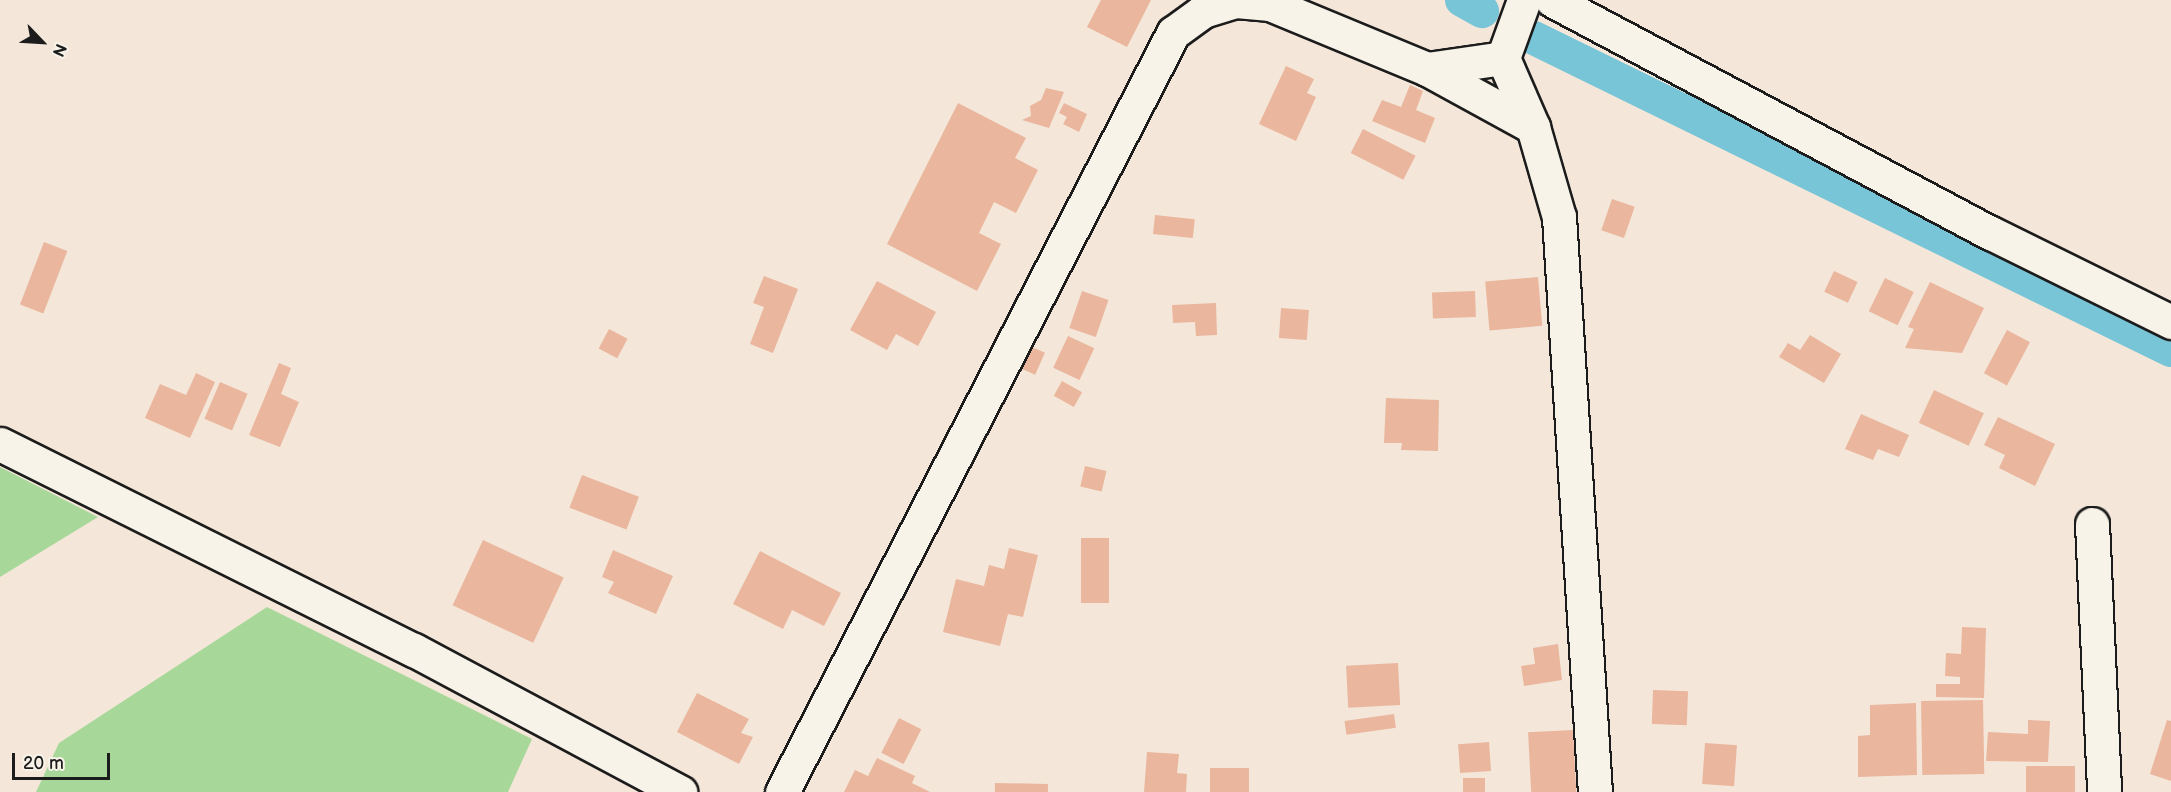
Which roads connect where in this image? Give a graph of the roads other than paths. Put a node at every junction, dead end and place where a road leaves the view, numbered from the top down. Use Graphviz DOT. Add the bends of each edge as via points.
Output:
graph roads {
  1 [pos="1524,0"];
  2 [pos="1552,0"];
  3 [pos="1503,58"];
  4 [pos="1427,69"];
  5 [pos="1533,127"];
  6 [pos="2171,322"];
  7 [pos="0,444"];
  8 [pos="2092,524"];
  9 [pos="680,792"];
  10 [pos="782,792"];
  11 [pos="1595,792"];
  12 [pos="2104,792"];
  1 -- 3 [label="street"];
  2 -- 6 [label="street" via="1991,233"];
  3 -- 4 [label="street"];
  3 -- 5 [label="street"];
  4 -- 5 [label="street"];
  4 -- 10 [label="street" via="1270,4 1236,2 1203,11 1173,33"];
  5 -- 11 [label="street" via="1559,217"];
  7 -- 9 [label="street" via="414,650"];
  8 -- 12 [label="street"];
}
